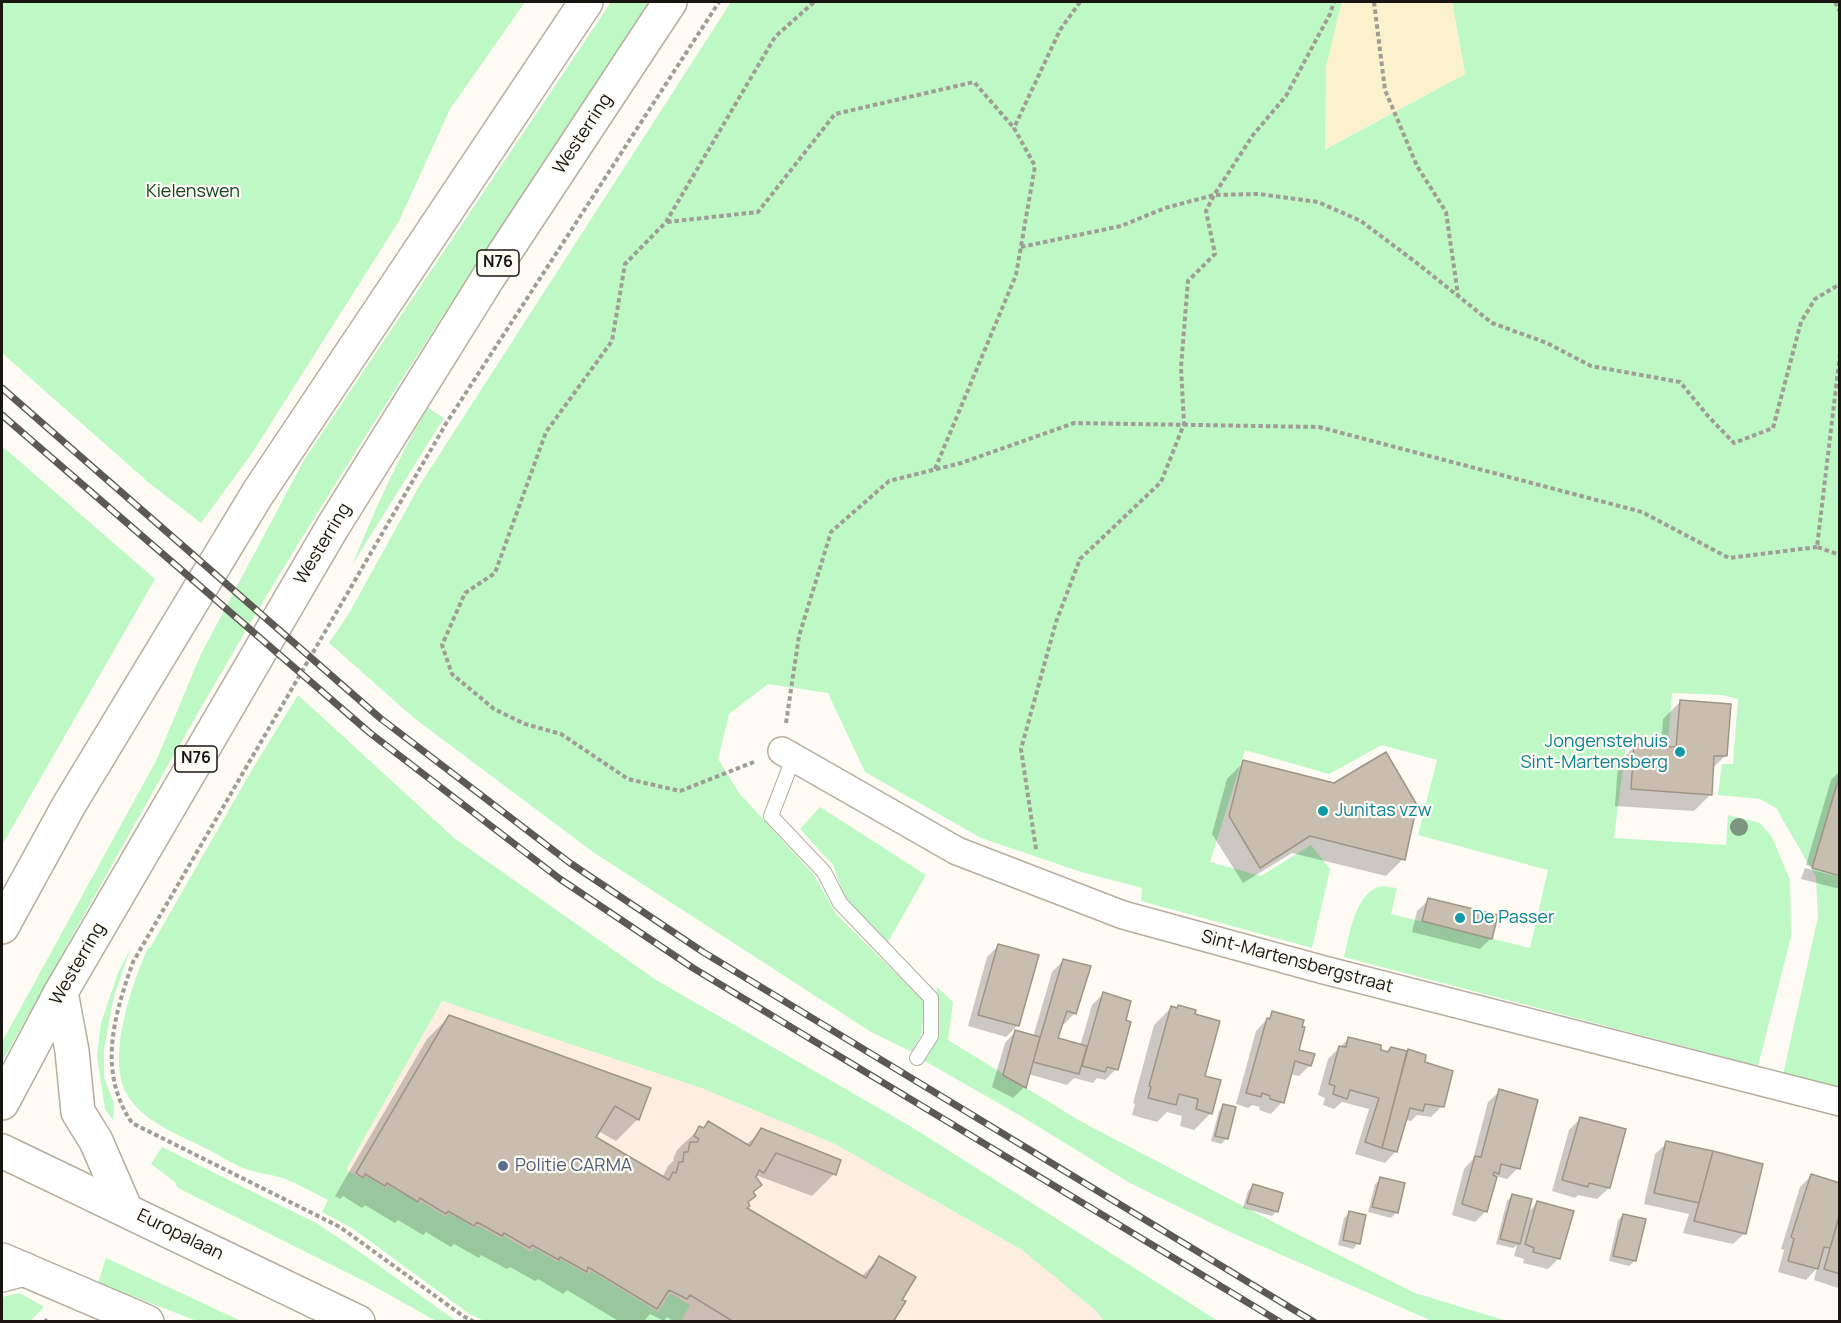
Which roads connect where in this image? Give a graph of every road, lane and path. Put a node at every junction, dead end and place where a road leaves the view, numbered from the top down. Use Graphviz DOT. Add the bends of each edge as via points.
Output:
graph roads {
  1 [pos="586,2"];
  2 [pos="670,2"];
  3 [pos="719,2"];
  4 [pos="814,2"];
  5 [pos="1080,2"];
  6 [pos="1334,2"];
  7 [pos="1374,2"];
  8 [pos="1835,2"];
  9 [pos="1839,12"];
  10 [pos="1014,128"];
  11 [pos="1214,195"];
  12 [pos="666,222"];
  13 [pos="1022,247"];
  14 [pos="1839,284"];
  15 [pos="1458,296"];
  16 [pos="1839,354"];
  17 [pos="1184,424"];
  18 [pos="935,470"];
  19 [pos="1817,547"];
  20 [pos="1839,555"];
  21 [pos="790,694"];
  22 [pos="788,755"];
  23 [pos="735,770"];
  24 [pos="1041,884"];
  25 [pos="2,927"];
  26 [pos="61,992"];
  27 [pos="917,1058"];
  28 [pos="2,1102"];
  29 [pos="1839,1102"];
  30 [pos="2,1151"];
  31 [pos="125,1208"];
  32 [pos="9,1268"];
  33 [pos="147,1322"];
  34 [pos="358,1322"];
  35 [pos="474,1322"];
  1 -- 25 [label="main road" via="258,493 69,805"];
  2 -- 26 [label="main road, Westerring / N76" via="488,278 332,528"];
  3 -- 35 [label="path" via="447,422 133,962 120,997 111,1067 120,1101 132,1123 340,1227"];
  4 -- 12 [label="path" via="776,37"];
  5 -- 10 [label="path" via="1060,30"];
  6 -- 11 [label="path" via="1286,96 1253,135"];
  7 -- 15 [label="path" via="1385,90 1417,166 1446,212"];
  8 -- 9 [label="path"];
  10 -- 12 [label="path" via="974,82 835,114 758,212"];
  10 -- 13 [label="path" via="1035,166"];
  11 -- 13 [label="path" via="1165,208 1121,226"];
  11 -- 15 [label="path" via="1259,194 1318,202 1361,221"];
  11 -- 17 [label="path" via="1206,211 1215,254 1188,281 1181,367"];
  12 -- 23 [label="path" via="625,264 612,341 546,432 495,573 465,593 442,645 452,674 494,709 525,724 561,734 628,779 680,791"];
  13 -- 18 [label="path" via="1016,275"];
  14 -- 15 [label="path" via="1815,299 1802,322 1773,428 1734,443 1680,382 1591,366 1547,343 1492,323"];
  16 -- 19 [label="path"];
  17 -- 18 [label="path" via="1074,423"];
  17 -- 19 [label="path" via="1319,428 1642,512 1729,558"];
  17 -- 24 [label="path" via="1161,482 1080,559 1056,622 1021,749"];
  18 -- 21 [label="path" via="889,481 831,532 799,636"];
  19 -- 20 [label="path"];
  22 -- 24 [label="street, Sint-Martensbergstraat" via="957,851"];
  22 -- 27 [label="lane" via="771,816 824,872 840,903 931,998 931,1036"];
  24 -- 29 [label="street, Sint-Martensbergstraat" via="1134,918 1324,970"];
  26 -- 28 [label="main road, Westerring / N76"];
  26 -- 31 [label="main road" via="78,1112 96,1141"];
  30 -- 31 [label="main road, Europalaan"];
  31 -- 34 [label="main road, Europalaan"];
  32 -- 33 [label="main road"];
}
